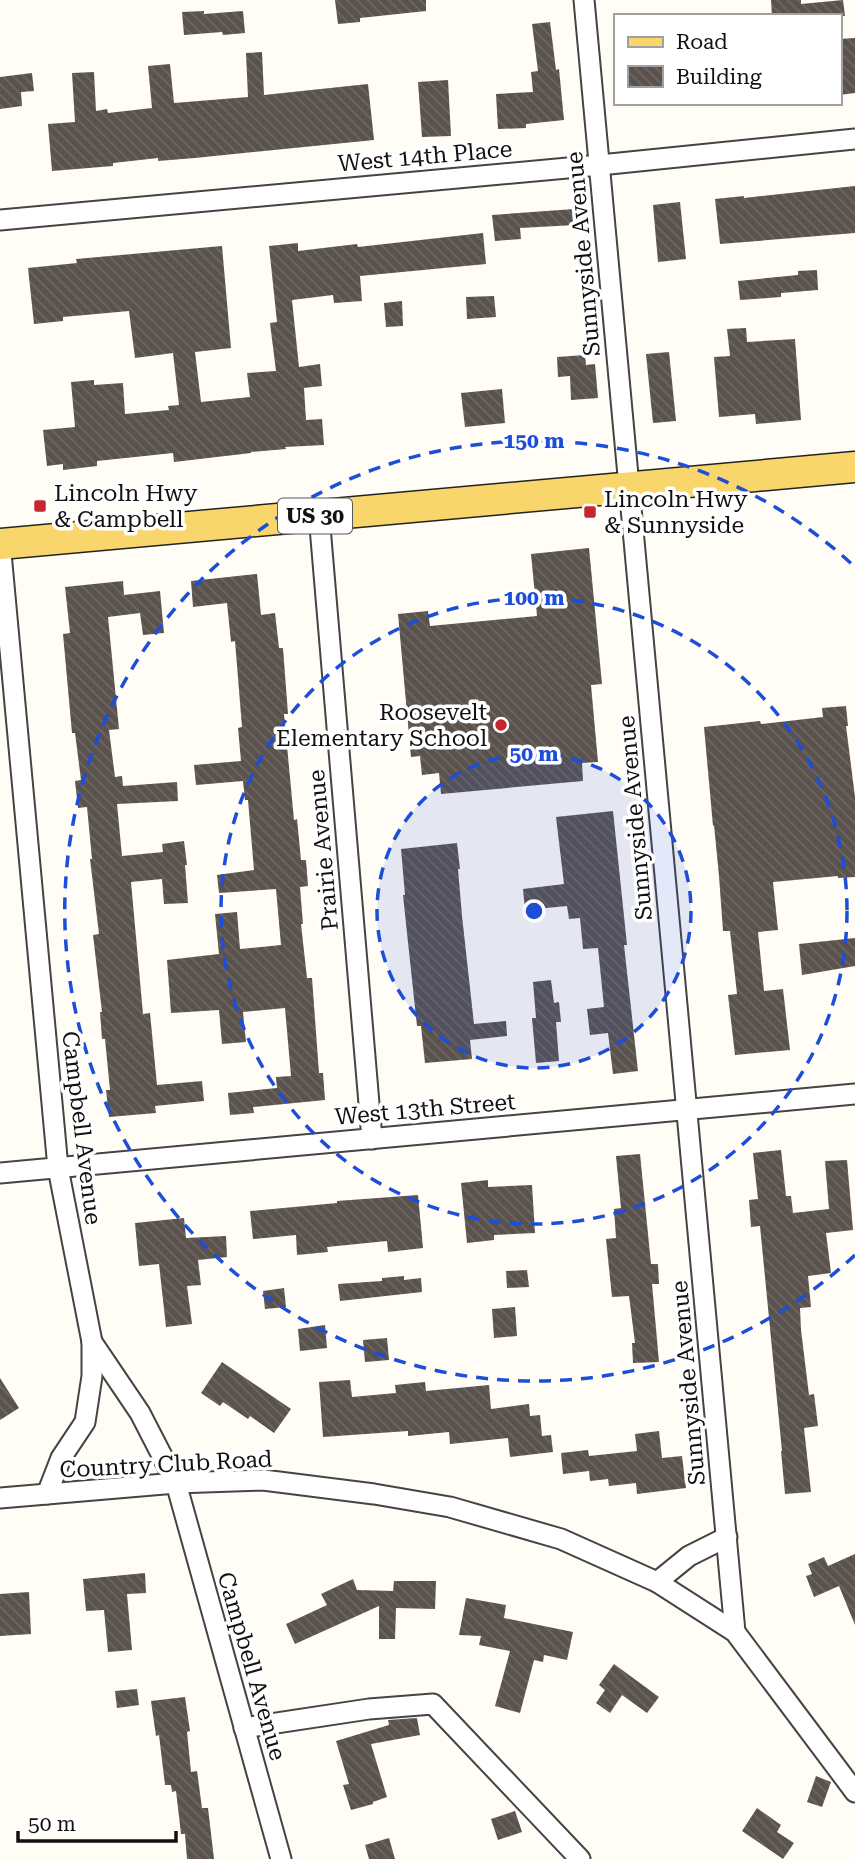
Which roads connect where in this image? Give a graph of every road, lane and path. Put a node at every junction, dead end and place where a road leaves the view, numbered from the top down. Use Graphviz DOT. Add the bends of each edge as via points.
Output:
graph roads {
  1 [pos="584,0"];
  2 [pos="855,139"];
  3 [pos="600,164"];
  4 [pos="0,220"];
  5 [pos="855,467"];
  6 [pos="629,487"];
  7 [pos="319,515"];
  8 [pos="0,543"];
  9 [pos="855,1094"];
  10 [pos="687,1110"];
  11 [pos="372,1139"];
  12 [pos="58,1168"];
  13 [pos="0,1174"];
  14 [pos="92,1342"];
  15 [pos="176,1483"];
  16 [pos="47,1494"];
  17 [pos="0,1498"];
  18 [pos="727,1537"];
  19 [pos="657,1582"];
  20 [pos="735,1632"];
  21 [pos="244,1728"];
  22 [pos="855,1791"];
  23 [pos="281,1859"];
  24 [pos="580,1859"];
  1 -- 3 [label="street, Sunnyside Avenue"];
  2 -- 3 [label="street, West 14th Place"];
  3 -- 4 [label="street, West 14th Place"];
  3 -- 6 [label="street, Sunnyside Avenue"];
  5 -- 6 [label="main road, US 30"];
  6 -- 7 [label="main road, US 30"];
  6 -- 10 [label="street, Sunnyside Avenue"];
  7 -- 8 [label="main road, US 30"];
  7 -- 11 [label="street, Prairie Avenue"];
  8 -- 12 [label="street, Campbell Avenue"];
  9 -- 10 [label="street, West 13th Street"];
  10 -- 11 [label="street, West 13th Street"];
  10 -- 18 [label="street, Sunnyside Avenue"];
  11 -- 12 [label="street, West 13th Street"];
  12 -- 13 [label="street, West 13th Street"];
  12 -- 14 [label="street, Campbell Avenue"];
  14 -- 15 [label="street, Campbell Avenue" via="140,1413"];
  14 -- 16 [label="street, Campbell Avenue" via="85,1422 61,1458"];
  15 -- 16 [label="street, Country Club Road"];
  15 -- 19 [label="street, Country Club Road" via="263,1480 450,1507 561,1539"];
  15 -- 21 [label="street, Campbell Avenue"];
  16 -- 17 [label="street, Country Club Road"];
  18 -- 19 [label="street" via="689,1556"];
  18 -- 20 [label="street, Sunnyside Avenue"];
  19 -- 20 [label="street, Country Club Road"];
  20 -- 22 [label="street, Country Club Road"];
  21 -- 23 [label="street, Campbell Avenue"];
  21 -- 24 [label="street" via="433,1704"];
}
